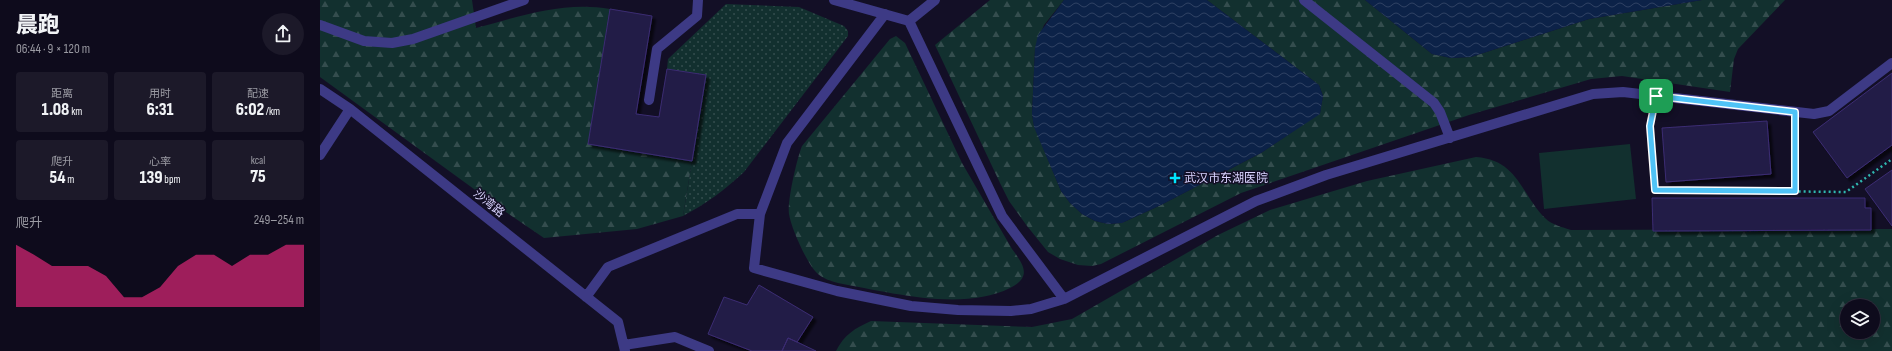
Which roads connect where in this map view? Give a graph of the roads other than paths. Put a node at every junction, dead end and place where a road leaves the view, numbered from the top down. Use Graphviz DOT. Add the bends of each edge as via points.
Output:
graph roads {
  1 [pos="524,0"];
  2 [pos="698,0"];
  3 [pos="834,0"];
  4 [pos="935,0"];
  5 [pos="1304,0"];
  6 [pos="885,14"];
  7 [pos="909,21"];
  8 [pos="320,25"];
  9 [pos="1892,63"];
  10 [pos="320,89"];
  11 [pos="649,100"];
  12 [pos="350,109"];
  13 [pos="1450,138"];
  14 [pos="320,155"];
  15 [pos="760,214"];
  16 [pos="586,297"];
  17 [pos="1064,299"];
  18 [pos="625,348"];
  19 [pos="709,351"];
  1 -- 8 [label="street" via="413,39 392,43 364,41"];
  2 -- 11 [label="street" via="697,16 657,50"];
  3 -- 6 [label="street"];
  4 -- 7 [label="street"];
  5 -- 13 [label="street" via="1434,104 1440,112"];
  6 -- 7 [label="street"];
  6 -- 15 [label="street" via="787,143"];
  7 -- 17 [label="street" via="1002,216"];
  9 -- 13 [label="street" via="1829,111 1814,114 1623,92 1593,94"];
  10 -- 12 [label="street, 沙湾路"];
  12 -- 14 [label="street"];
  12 -- 16 [label="street, 沙湾路"];
  13 -- 17 [label="street" via="1326,175 1256,201"];
  15 -- 16 [label="street" via="737,214 608,267"];
  15 -- 17 [label="street" via="754,268 836,291 911,306 1011,312"];
  16 -- 18 [label="street, 沙湾路" via="618,322"];
  18 -- 19 [label="street" via="675,337"];
}
